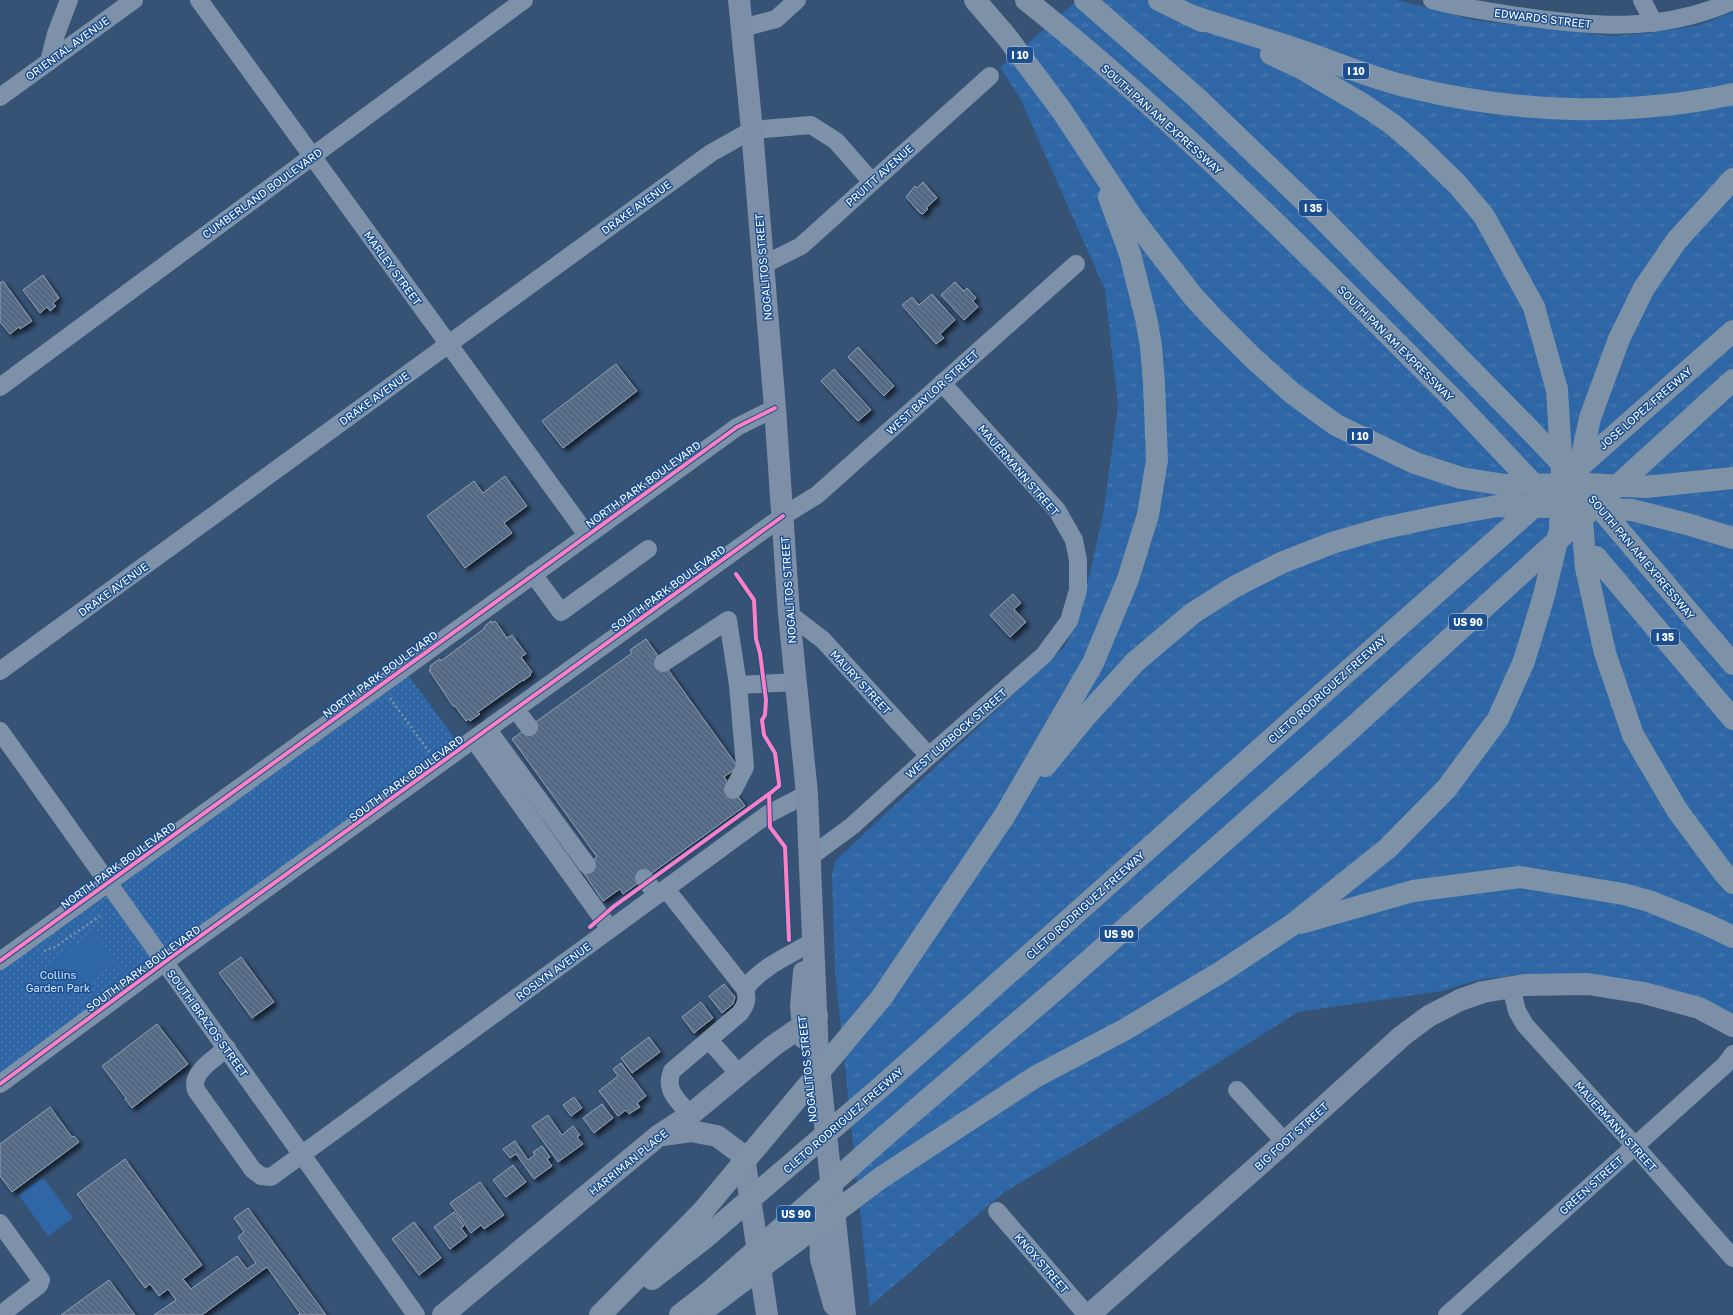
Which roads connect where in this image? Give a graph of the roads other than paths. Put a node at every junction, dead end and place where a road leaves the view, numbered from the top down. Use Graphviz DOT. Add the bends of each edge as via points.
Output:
graph roads {
  1 [pos="70,0"];
  2 [pos="199,0"];
  3 [pos="524,0"];
  4 [pos="739,0"];
  5 [pos="797,0"];
  6 [pos="975,0"];
  7 [pos="1026,0"];
  8 [pos="1085,0"];
  9 [pos="1159,0"];
  10 [pos="1432,0"];
  11 [pos="1642,0"];
  12 [pos="127,1"];
  13 [pos="1733,1"];
  14 [pos="1189,15"];
  15 [pos="1654,23"];
  16 [pos="742,28"];
  17 [pos="49,62"];
  18 [pos="990,76"];
  19 [pos="1733,94"];
  20 [pos="0,97"];
  21 [pos="752,130"];
  22 [pos="312,156"];
  23 [pos="1096,164"];
  24 [pos="1733,179"];
  25 [pos="872,182"];
  26 [pos="1076,264"];
  27 [pos="763,265"];
  28 [pos="1733,331"];
  29 [pos="448,344"];
  30 [pos="1733,380"];
  31 [pos="942,383"];
  32 [pos="0,387"];
  33 [pos="775,408"];
  34 [pos="1733,478"];
  35 [pos="1558,486"];
  36 [pos="783,516"];
  37 [pos="587,535"];
  38 [pos="1733,538"];
  39 [pos="648,548"];
  40 [pos="533,574"];
  41 [pos="1078,590"];
  42 [pos="789,614"];
  43 [pos="663,663"];
  44 [pos="1733,664"];
  45 [pos="0,671"];
  46 [pos="796,682"];
  47 [pos="738,685"];
  48 [pos="516,710"];
  49 [pos="1733,719"];
  50 [pos="529,727"];
  51 [pos="0,731"];
  52 [pos="481,735"];
  53 [pos="928,756"];
  54 [pos="733,790"];
  55 [pos="807,794"];
  56 [pos="1005,815"];
  57 [pos="810,857"];
  58 [pos="587,865"];
  59 [pos="644,878"];
  60 [pos="1733,882"];
  61 [pos="109,883"];
  62 [pos="661,892"];
  63 [pos="1292,925"];
  64 [pos="610,930"];
  65 [pos="1733,937"];
  66 [pos="814,941"];
  67 [pos="0,961"];
  68 [pos="164,962"];
  69 [pos="1511,987"];
  70 [pos="745,989"];
  71 [pos="810,1021"];
  72 [pos="1733,1026"];
  73 [pos="709,1040"];
  74 [pos="227,1048"];
  75 [pos="1733,1054"];
  76 [pos="739,1074"];
  77 [pos="0,1084"];
  78 [pos="1237,1090"];
  79 [pos="690,1115"];
  80 [pos="658,1136"];
  81 [pos="1285,1142"];
  82 [pos="1635,1146"];
  83 [pos="302,1154"];
  84 [pos="997,1211"];
  85 [pos="0,1223"];
  86 [pos="1733,1258"];
  87 [pos="704,1305"];
  88 [pos="3,1311"];
  89 [pos="416,1315"];
  90 [pos="443,1315"];
  91 [pos="600,1315"];
  92 [pos="605,1315"];
  93 [pos="680,1315"];
  94 [pos="767,1315"];
  95 [pos="840,1315"];
  96 [pos="845,1315"];
  97 [pos="1088,1315"];
  98 [pos="1447,1315"];
  1 -- 17 [label="street" via="56,34"];
  2 -- 22 [label="street, MARLEY STREET"];
  3 -- 22 [label="street, CUMBERLAND BOULEVARD"];
  4 -- 16 [label="main road, NOGALITOS STREET"];
  5 -- 16 [label="street" via="776,19"];
  6 -- 23 [label="highway, I 10" via="1006,36 1062,111"];
  7 -- 49 [label="highway, SOUTH PAN AM EXPRESSWAY / I 35, bridge" via="1074,39 1235,185 1301,247 1454,401 1553,505"];
  8 -- 44 [label="highway, SOUTH PAN AM EXPRESSWAY / I 35, bridge" via="1197,98 1319,215 1529,429 1561,462"];
  9 -- 14 [label="highway, I 10"];
  10 -- 15 [label="street, EDWARDS STREET" via="1479,10 1557,21 1616,26"];
  11 -- 15 [label="street"];
  12 -- 17 [label="street, ORIENTAL AVENUE"];
  13 -- 15 [label="street" via="1683,19"];
  14 -- 19 [label="highway, I 10" via="1386,81 1466,99 1554,109 1595,109 1666,104"];
  14 -- 63 [label="highway, bridge" via="1301,68 1364,105 1408,137 1457,184 1484,216 1534,307 1557,390 1562,473 1560,529 1543,599 1524,661 1498,719 1447,788 1388,848"];
  16 -- 21 [label="main road, NOGALITOS STREET"];
  17 -- 20 [label="street, ORIENTAL AVENUE"];
  18 -- 25 [label="street, PRUITT AVENUE"];
  21 -- 25 [label="street" via="811,125 836,142"];
  21 -- 27 [label="main road, NOGALITOS STREET"];
  21 -- 29 [label="street, DRAKE AVENUE" via="711,153"];
  22 -- 29 [label="street, MARLEY STREET"];
  22 -- 32 [label="street, CUMBERLAND BOULEVARD"];
  23 -- 34 [label="highway, I 10" via="1160,255 1212,317 1254,360 1292,393 1336,425 1415,463 1461,478 1505,484 1645,487"];
  23 -- 56 [label="highway" via="1130,254 1146,318 1154,383 1157,460 1148,515 1132,565 1093,663"];
  24 -- 60 [label="highway, bridge" via="1677,240 1644,288 1619,339 1590,418 1578,474 1586,568 1605,653 1633,735 1677,810"];
  25 -- 27 [label="street, PRUITT AVENUE" via="801,246"];
  26 -- 31 [label="street, WEST BAYLOR STREET"];
  27 -- 33 [label="main road, NOGALITOS STREET"];
  28 -- 35 [label="highway, JOSE LOPEZ FREEWAY, bridge"];
  29 -- 37 [label="street, MARLEY STREET"];
  29 -- 45 [label="street, DRAKE AVENUE"];
  30 -- 87 [label="highway, US 90, bridge" via="1350,729 1060,986 885,1136"];
  31 -- 36 [label="street, WEST BAYLOR STREET" via="817,495"];
  31 -- 41 [label="street, MAUERMANN STREET" via="1056,510 1074,540 1078,560"];
  33 -- 36 [label="main road, NOGALITOS STREET"];
  33 -- 37 [label="street, NORTH PARK BOULEVARD" via="737,428"];
  35 -- 92 [label="highway, CLETO RODRIGUEZ FREEWAY, bridge" via="881,1087 706,1237"];
  36 -- 42 [label="main road, NOGALITOS STREET"];
  36 -- 48 [label="street, SOUTH PARK BOULEVARD"];
  37 -- 40 [label="street, NORTH PARK BOULEVARD"];
  38 -- 56 [label="highway" via="1632,510 1497,506 1380,529 1332,543 1281,563 1234,587 1192,613 1135,662 1086,716"];
  39 -- 40 [label="street" via="560,612"];
  40 -- 61 [label="street, NORTH PARK BOULEVARD"];
  41 -- 53 [label="street, WEST LUBBOCK STREET" via="1069,621 1044,655"];
  42 -- 46 [label="main road, NOGALITOS STREET"];
  42 -- 53 [label="street, MAURY STREET" via="823,640"];
  43 -- 47 [label="street" via="728,620"];
  46 -- 47 [label="street"];
  46 -- 55 [label="main road, NOGALITOS STREET"];
  47 -- 54 [label="street" via="744,767"];
  48 -- 50 [label="street"];
  48 -- 52 [label="street, SOUTH PARK BOULEVARD"];
  51 -- 61 [label="street, SOUTH BRAZOS STREET"];
  52 -- 58 [label="street"];
  52 -- 64 [label="street"];
  52 -- 68 [label="street, SOUTH PARK BOULEVARD"];
  53 -- 57 [label="street, WEST LUBBOCK STREET" via="852,826"];
  55 -- 57 [label="main road, NOGALITOS STREET"];
  55 -- 62 [label="street, ROSLYN AVENUE" via="768,814"];
  56 -- 91 [label="highway, bridge" via="882,997 702,1212"];
  57 -- 66 [label="main road, NOGALITOS STREET"];
  59 -- 62 [label="street"];
  61 -- 67 [label="street, NORTH PARK BOULEVARD"];
  61 -- 68 [label="street, SOUTH BRAZOS STREET"];
  62 -- 64 [label="street, ROSLYN AVENUE"];
  62 -- 70 [label="street"];
  63 -- 65 [label="highway" via="1413,891 1520,877 1623,894 1649,901"];
  63 -- 87 [label="highway, bridge" via="1221,972 1124,1030 1035,1077 882,1177"];
  64 -- 83 [label="street, ROSLYN AVENUE"];
  66 -- 70 [label="street" via="764,969"];
  66 -- 71 [label="main road, NOGALITOS STREET"];
  68 -- 74 [label="street, SOUTH BRAZOS STREET"];
  68 -- 77 [label="street, SOUTH PARK BOULEVARD"];
  69 -- 72 [label="main road, BIG FOOT STREET" via="1588,984 1644,993 1699,1008"];
  69 -- 81 [label="main road, BIG FOOT STREET" via="1482,992 1429,1016 1371,1063"];
  69 -- 82 [label="street, MAUERMANN STREET" via="1517,1011 1525,1025"];
  70 -- 73 [label="street" via="746,1005 740,1014"];
  71 -- 76 [label="main road, HARRIMAN PLACE" via="773,1046"];
  71 -- 95 [label="main road, NOGALITOS STREET" via="821,1259 832,1302"];
  71 -- 96 [label="main road, NOGALITOS STREET" via="818,1057"];
  73 -- 76 [label="street"];
  73 -- 79 [label="street" via="678,1065 668,1080 669,1089"];
  74 -- 83 [label="street, SOUTH BRAZOS STREET"];
  74 -- 83 [label="street, ROSLYN AVENUE" via="201,1071 194,1085 252,1170 261,1176 271,1177"];
  75 -- 82 [label="street, GREEN STREET" via="1725,1066"];
  76 -- 79 [label="main road, HARRIMAN PLACE"];
  78 -- 81 [label="street"];
  79 -- 80 [label="main road, HARRIMAN PLACE"];
  80 -- 90 [label="main road, HARRIMAN PLACE"];
  80 -- 94 [label="main road" via="691,1131 717,1136 744,1156"];
  81 -- 97 [label="main road, BIG FOOT STREET"];
  82 -- 86 [label="street, MAUERMANN STREET"];
  82 -- 98 [label="street, GREEN STREET"];
  83 -- 89 [label="street, SOUTH BRAZOS STREET"];
  84 -- 97 [label="street, KNOX STREET"];
  85 -- 88 [label="street" via="41,1280 40,1285"];
  87 -- 93 [label="highway, US 90"];
}
